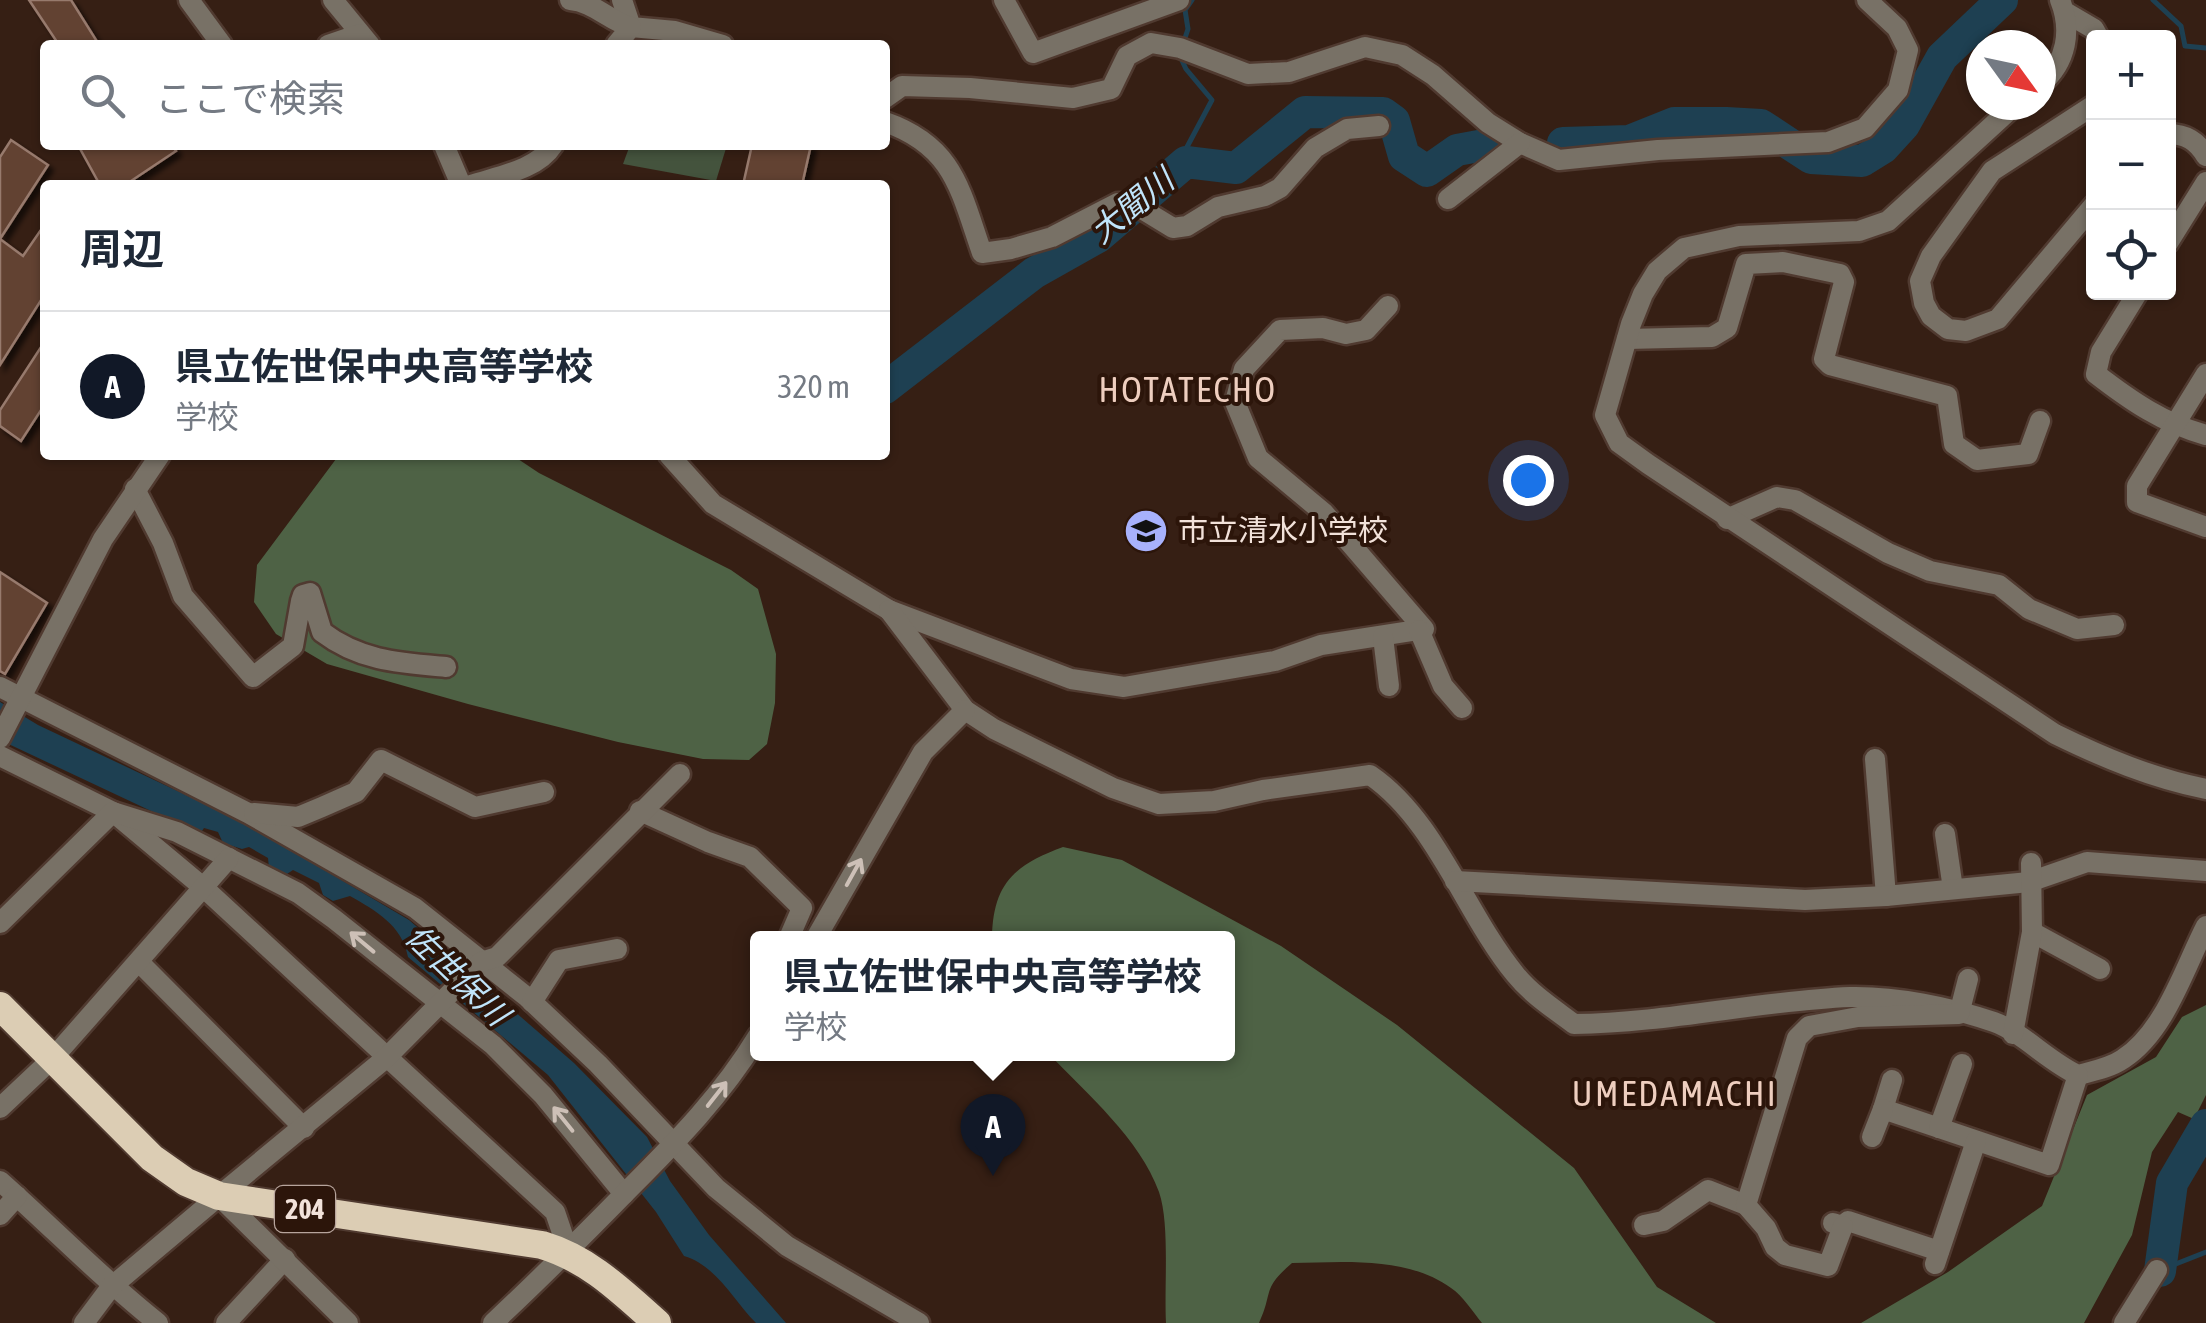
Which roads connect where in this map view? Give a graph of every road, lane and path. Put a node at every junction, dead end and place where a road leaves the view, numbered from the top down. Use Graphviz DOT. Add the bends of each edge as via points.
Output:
graph roads {
  1 [pos="188,0"];
  2 [pos="334,0"];
  3 [pos="570,0"];
  4 [pos="622,0"];
  5 [pos="1004,0"];
  6 [pos="1179,0"];
  7 [pos="1867,0"];
  8 [pos="2062,6"];
  9 [pos="631,26"];
  10 [pos="2095,30"];
  11 [pos="218,40"];
  12 [pos="365,40"];
  13 [pos="620,40"];
  14 [pos="706,40"];
  15 [pos="2056,65"];
  16 [pos="890,94"];
  17 [pos="2086,110"];
  18 [pos="1999,120"];
  19 [pos="890,124"];
  20 [pos="1379,126"];
  21 [pos="2176,135"];
  22 [pos="1520,143"];
  23 [pos="446,150"];
  24 [pos="550,150"];
  25 [pos="2206,156"];
  26 [pos="459,180"];
  27 [pos="486,180"];
  28 [pos="2206,182"];
  29 [pos="1448,199"];
  30 [pos="2090,210"];
  31 [pos="2176,230"];
  32 [pos="2133,300"];
  33 [pos="1388,306"];
  34 [pos="1627,339"];
  35 [pos="2206,374"];
  36 [pos="2040,421"];
  37 [pos="2173,425"];
  38 [pos="2206,435"];
  39 [pos="156,460"];
  40 [pos="673,460"];
  41 [pos="135,488"];
  42 [pos="1728,519"];
  43 [pos="2206,527"];
  44 [pos="889,610"];
  45 [pos="2114,625"];
  46 [pos="1419,630"];
  47 [pos="1383,638"];
  48 [pos="446,667"];
  49 [pos="1389,686"];
  50 [pos="0,687"];
  51 [pos="18,704"];
  52 [pos="1462,708"];
  53 [pos="964,710"];
  54 [pos="0,738"];
  55 [pos="0,756"];
  56 [pos="1875,759"];
  57 [pos="680,774"];
  58 [pos="2206,789"];
  59 [pos="544,792"];
  60 [pos="640,810"];
  61 [pos="113,812"];
  62 [pos="248,813"];
  63 [pos="1945,834"];
  64 [pos="230,858"];
  65 [pos="2206,871"];
  66 [pos="2030,872"];
  67 [pos="1455,881"];
  68 [pos="204,888"];
  69 [pos="1953,889"];
  70 [pos="1886,896"];
  71 [pos="0,923"];
  72 [pos="2206,926"];
  73 [pos="792,931"];
  74 [pos="820,931"];
  75 [pos="2032,932"];
  76 [pos="617,949"];
  77 [pos="481,962"];
  78 [pos="140,963"];
  79 [pos="2100,969"];
  80 [pos="1968,979"];
  81 [pos="439,1002"];
  82 [pos="532,1002"];
  83 [pos="0,1006"];
  84 [pos="1959,1014"];
  85 [pos="2013,1034"];
  86 [pos="750,1045"];
  87 [pos="53,1058"];
  88 [pos="386,1058"];
  89 [pos="1964,1074"];
  90 [pos="2078,1076"];
  91 [pos="1892,1080"];
  92 [pos="0,1108"];
  93 [pos="1883,1109"];
  94 [pos="304,1128"];
  95 [pos="1939,1128"];
  96 [pos="1872,1137"];
  97 [pos="1976,1140"];
  98 [pos="674,1145"];
  99 [pos="0,1181"];
  100 [pos="629,1189"];
  101 [pos="17,1196"];
  102 [pos="219,1196"];
  103 [pos="1746,1205"];
  104 [pos="0,1216"];
  105 [pos="1644,1225"];
  106 [pos="568,1253"];
  107 [pos="285,1259"];
  108 [pos="2157,1270"];
  109 [pos="111,1286"];
  110 [pos="84,1323"];
  111 [pos="158,1323"];
  112 [pos="226,1323"];
  113 [pos="348,1323"];
  114 [pos="493,1323"];
  115 [pos="656,1323"];
  116 [pos="919,1323"];
  117 [pos="2124,1323"];
  1 -- 11 [label="street"];
  2 -- 12 [label="street"];
  3 -- 9 [label="street"];
  4 -- 9 [label="street"];
  5 -- 6 [label="street" via="1033,53"];
  7 -- 22 [label="street" via="1908,50 1898,90 1865,128 1828,142 1558,160"];
  8 -- 10 [label="street"];
  8 -- 15 [label="street" via="2067,40"];
  9 -- 13 [label="street"];
  9 -- 14 [label="street"];
  16 -- 22 [label="street" via="902,86 1074,98 1111,89 1127,56 1151,43 1248,74 1289,72 1365,47 1402,56 1433,75"];
  17 -- 30 [label="street" via="1992,170 1920,281 1931,316 1948,329 1966,331 1998,319"];
  18 -- 34 [label="street" via="1888,220 1858,230 1739,236 1684,248 1656,271"];
  19 -- 20 [label="street" via="914,132 942,156 982,253 1052,237 1118,203 1132,202 1173,228 1186,226 1218,207 1280,188 1315,148 1348,129"];
  21 -- 25 [label="street" via="2190,138"];
  22 -- 29 [label="street"];
  23 -- 26 [label="street"];
  24 -- 27 [label="street" via="531,165"];
  28 -- 31 [label="street"];
  32 -- 37 [label="street" via="2101,352 2096,374"];
  33 -- 46 [label="street" via="1366,330 1280,330 1244,369 1235,402 1258,458 1324,513 1424,629"];
  34 -- 36 [label="street" via="1712,337 1727,328 1746,264 1783,262 1840,274 1844,282 1824,358 1830,365 1947,396 1954,444 1977,460 2028,454"];
  34 -- 42 [label="street" via="1606,415 1612,432"];
  35 -- 37 [label="street"];
  37 -- 38 [label="street"];
  37 -- 43 [label="street" via="2137,486 2137,502"];
  39 -- 41 [label="street"];
  40 -- 44 [label="street" via="713,504"];
  41 -- 48 [label="street" via="182,596 253,677 293,646 300,602 310,593 322,632 356,654"];
  41 -- 51 [label="street"];
  42 -- 45 [label="street" via="1777,498 1795,500 1888,553 1999,585 2029,609 2077,629"];
  42 -- 58 [label="street" via="2055,734 2107,760"];
  44 -- 47 [label="street" via="1072,679 1124,687"];
  44 -- 53 [label="street"];
  46 -- 47 [label="street"];
  46 -- 52 [label="street" via="1443,686"];
  47 -- 49 [label="street"];
  50 -- 51 [label="street"];
  51 -- 54 [label="street"];
  51 -- 62 [label="street"];
  53 -- 67 [label="street" via="1113,788 1159,804 1370,775 1412,816"];
  74 -- 53 [label="street, one-way" via="923,752"];
  55 -- 61 [label="street"];
  56 -- 70 [label="street"];
  57 -- 60 [label="street"];
  59 -- 62 [label="street" via="476,807 381,760 356,792 298,817"];
  60 -- 73 [label="street" via="750,857 802,908"];
  60 -- 77 [label="street" via="497,957"];
  61 -- 64 [label="street"];
  61 -- 68 [label="street"];
  61 -- 71 [label="street"];
  62 -- 77 [label="street" via="415,908"];
  63 -- 69 [label="street"];
  64 -- 68 [label="street"];
  81 -- 64 [label="street, one-way" via="298,893"];
  65 -- 66 [label="street" via="2087,862"];
  66 -- 69 [label="street"];
  66 -- 75 [label="street"];
  67 -- 70 [label="street" via="1805,900"];
  67 -- 84 [label="street" via="1516,976 1574,1024 1853,997"];
  68 -- 78 [label="street"];
  68 -- 88 [label="street"];
  69 -- 70 [label="street"];
  72 -- 90 [label="street" via="2143,1044 2120,1062"];
  75 -- 79 [label="street"];
  75 -- 85 [label="street"];
  76 -- 82 [label="street" via="559,960"];
  77 -- 81 [label="street"];
  77 -- 82 [label="street"];
  78 -- 87 [label="street"];
  78 -- 94 [label="street"];
  80 -- 84 [label="street"];
  81 -- 88 [label="street"];
  100 -- 81 [label="street, one-way" via="493,1045"];
  82 -- 98 [label="street"];
  83 -- 87 [label="highway, 204"];
  84 -- 85 [label="street"];
  84 -- 103 [label="street" via="1858,1016 1809,1026 1797,1038"];
  85 -- 90 [label="street"];
  98 -- 86 [label="street, one-way"];
  87 -- 92 [label="street"];
  87 -- 102 [label="highway, 204" via="152,1158"];
  88 -- 94 [label="street"];
  88 -- 106 [label="street" via="555,1212"];
  89 -- 95 [label="street"];
  90 -- 97 [label="street" via="2049,1166"];
  91 -- 93 [label="street"];
  93 -- 95 [label="street"];
  93 -- 96 [label="street"];
  94 -- 102 [label="street"];
  95 -- 97 [label="street"];
  97 -- 103 [label="street" via="1937,1258 1848,1221 1836,1224 1828,1266 1785,1255"];
  98 -- 100 [label="street"];
  98 -- 116 [label="street" via="787,1246"];
  99 -- 101 [label="street"];
  100 -- 106 [label="street"];
  101 -- 104 [label="street"];
  101 -- 109 [label="street"];
  102 -- 106 [label="highway, 204"];
  102 -- 107 [label="street"];
  102 -- 109 [label="street"];
  103 -- 105 [label="street" via="1708,1190"];
  106 -- 114 [label="street"];
  106 -- 115 [label="highway, 204"];
  107 -- 112 [label="street"];
  107 -- 113 [label="street"];
  108 -- 117 [label="street"];
  109 -- 110 [label="street"];
  109 -- 111 [label="street"];
}
